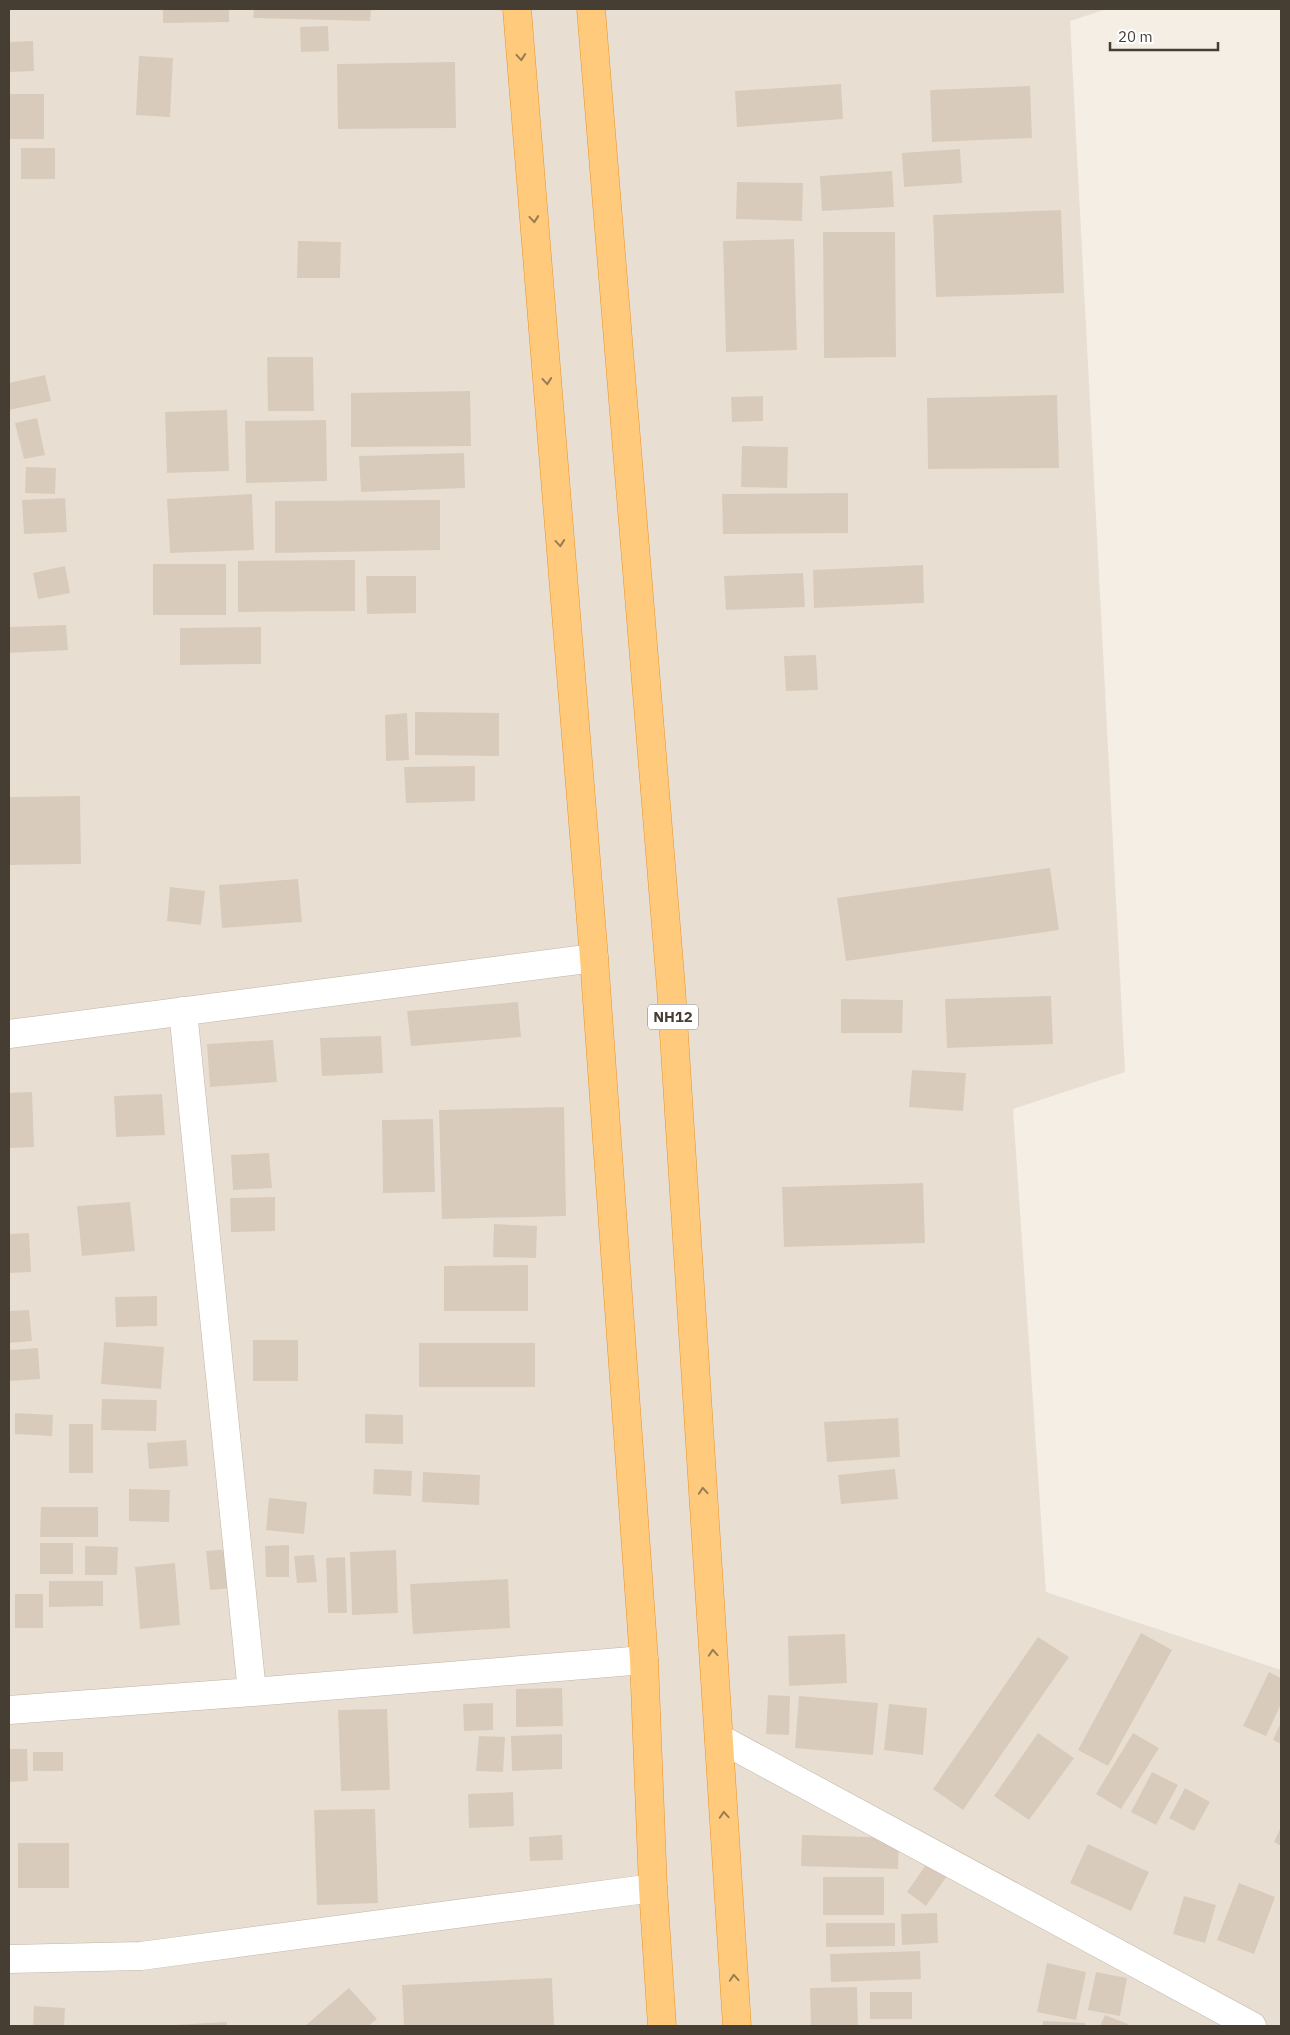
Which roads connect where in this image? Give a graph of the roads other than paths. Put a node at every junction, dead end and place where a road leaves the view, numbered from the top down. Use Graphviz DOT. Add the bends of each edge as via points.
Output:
graph roads {
  1 [pos="517,9"];
  2 [pos="591,9"];
  3 [pos="594,958"];
  4 [pos="183,1011"];
  5 [pos="9,1034"];
  6 [pos="644,1660"];
  7 [pos="252,1692"];
  8 [pos="9,1703"];
  9 [pos="718,1738"];
  10 [pos="653,1888"];
  11 [pos="9,1959"];
  12 [pos="662,2026"];
  13 [pos="737,2026"];
  14 [pos="1252,2026"];
  1 -- 3 [label="highway, one-way"];
  9 -- 2 [label="highway, NH12, one-way" via="671,988"];
  3 -- 4 [label="street"];
  3 -- 6 [label="highway"];
  4 -- 5 [label="street"];
  4 -- 7 [label="street"];
  6 -- 7 [label="street"];
  6 -- 10 [label="highway"];
  7 -- 8 [label="street"];
  13 -- 9 [label="highway, NH12, one-way"];
  9 -- 14 [label="street"];
  10 -- 11 [label="street" via="141,1956"];
  10 -- 12 [label="highway"];
}
